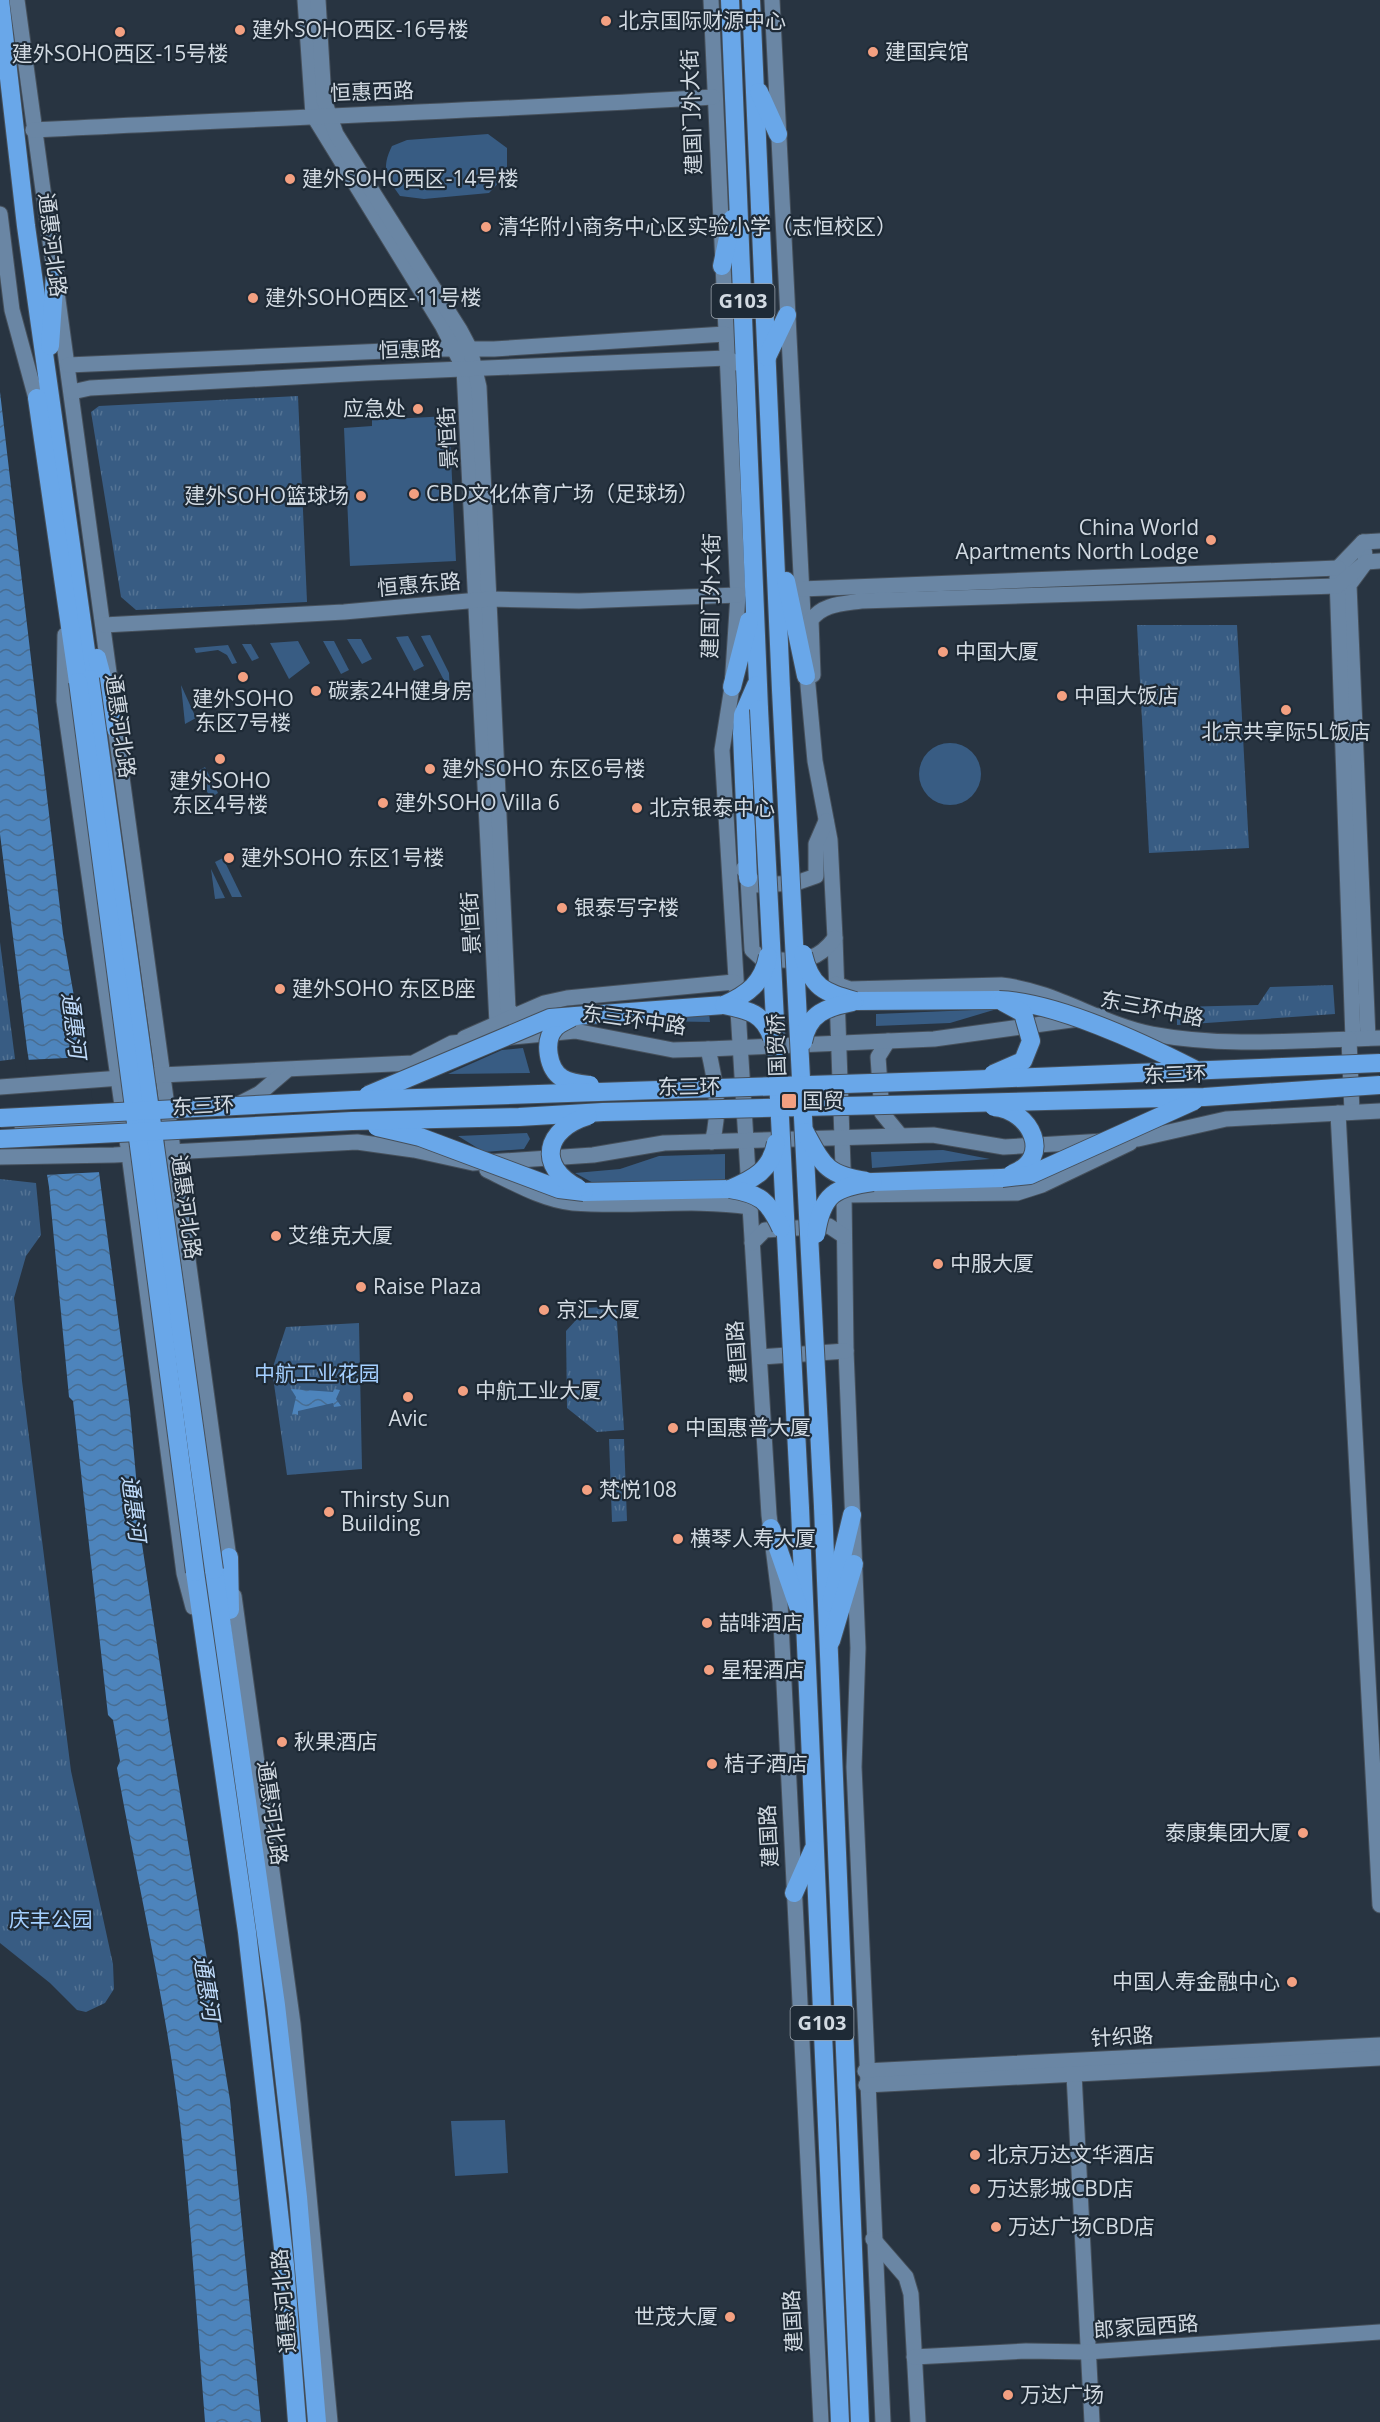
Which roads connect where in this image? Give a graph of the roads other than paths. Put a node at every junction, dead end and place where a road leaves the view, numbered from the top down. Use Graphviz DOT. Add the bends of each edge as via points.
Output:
graph roads {
  1 [pos="0,0"];
  2 [pos="17,0"];
  3 [pos="305,0"];
  4 [pos="318,0"];
  5 [pos="711,0"];
  6 [pos="730,0"];
  7 [pos="751,0"];
  8 [pos="772,0"];
  9 [pos="754,82"];
  10 [pos="713,97"];
  11 [pos="0,110"];
  12 [pos="320,115"];
  13 [pos="33,130"];
  14 [pos="778,134"];
  15 [pos="738,194"];
  16 [pos="0,214"];
  17 [pos="21,231"];
  18 [pos="722,266"];
  19 [pos="55,274"];
  20 [pos="787,315"];
  21 [pos="725,334"];
  22 [pos="694,336"];
  23 [pos="463,349"];
  24 [pos="727,358"];
  25 [pos="767,358"];
  26 [pos="160,362"];
  27 [pos="603,363"];
  28 [pos="68,365"];
  29 [pos="470,369"];
  30 [pos="747,371"];
  31 [pos="108,388"];
  32 [pos="72,392"];
  33 [pos="42,394"];
  34 [pos="777,532"];
  35 [pos="1380,541"];
  36 [pos="1363,542"];
  37 [pos="1373,561"];
  38 [pos="1338,568"];
  39 [pos="1337,586"];
  40 [pos="801,589"];
  41 [pos="73,597"];
  42 [pos="746,598"];
  43 [pos="483,600"];
  44 [pos="104,625"];
  45 [pos="806,676"];
  46 [pos="84,680"];
  47 [pos="758,681"];
  48 [pos="732,687"];
  49 [pos="759,709"];
  50 [pos="809,713"];
  51 [pos="116,729"];
  52 [pos="826,821"];
  53 [pos="728,843"];
  54 [pos="748,878"];
  55 [pos="795,921"];
  56 [pos="771,938"];
  57 [pos="835,938"];
  58 [pos="734,982"];
  59 [pos="836,984"];
  60 [pos="999,1000"];
  61 [pos="855,1001"];
  62 [pos="724,1005"];
  63 [pos="515,1016"];
  64 [pos="575,1016"];
  65 [pos="1100,1016"];
  66 [pos="497,1023"];
  67 [pos="1362,1039"];
  68 [pos="888,1041"];
  69 [pos="838,1042"];
  70 [pos="452,1043"];
  71 [pos="739,1047"];
  72 [pos="708,1049"];
  73 [pos="776,1058"];
  74 [pos="800,1060"];
  75 [pos="1380,1063"];
  76 [pos="287,1070"];
  77 [pos="1196,1071"];
  78 [pos="161,1075"];
  79 [pos="117,1078"];
  80 [pos="964,1080"];
  81 [pos="1380,1085"];
  82 [pos="6,1087"];
  83 [pos="624,1091"];
  84 [pos="1204,1097"];
  85 [pos="354,1100"];
  86 [pos="965,1104"];
  87 [pos="1380,1111"];
  88 [pos="603,1112"];
  89 [pos="1345,1113"];
  90 [pos="168,1117"];
  91 [pos="124,1121"];
  92 [pos="352,1121"];
  93 [pos="3,1124"];
  94 [pos="802,1126"];
  95 [pos="779,1127"];
  96 [pos="900,1135"];
  97 [pos="842,1136"];
  98 [pos="1138,1139"];
  99 [pos="745,1140"];
  100 [pos="712,1142"];
  101 [pos="0,1148"];
  102 [pos="172,1151"];
  103 [pos="129,1154"];
  104 [pos="0,1157"];
  105 [pos="473,1163"];
  106 [pos="1002,1178"];
  107 [pos="873,1182"];
  108 [pos="730,1189"];
  109 [pos="584,1192"];
  110 [pos="844,1195"];
  111 [pos="750,1207"];
  112 [pos="784,1236"];
  113 [pos="844,1236"];
  114 [pos="752,1243"];
  115 [pos="810,1270"];
  116 [pos="846,1351"];
  117 [pos="760,1357"];
  118 [pos="800,1508"];
  119 [pos="852,1515"];
  120 [pos="771,1528"];
  121 [pos="229,1557"];
  122 [pos="854,1564"];
  123 [pos="805,1624"];
  124 [pos="825,1625"];
  125 [pos="827,1654"];
  126 [pos="207,1663"];
  127 [pos="231,1684"];
  128 [pos="815,1846"];
  129 [pos="794,1893"];
  130 [pos="1380,1905"];
  131 [pos="1380,2045"];
  132 [pos="1380,2058"];
  133 [pos="1074,2074"];
  134 [pos="865,2078"];
  135 [pos="298,2197"];
  136 [pos="873,2240"];
  137 [pos="1380,2331"];
  138 [pos="323,2350"];
  139 [pos="1087,2352"];
  140 [pos="914,2357"];
  141 [pos="297,2422"];
  142 [pos="317,2422"];
  143 [pos="330,2422"];
  144 [pos="821,2422"];
  145 [pos="840,2422"];
  146 [pos="860,2422"];
  147 [pos="883,2422"];
  148 [pos="918,2422"];
  149 [pos="1092,2422"];
  1 -- 17 [label="highway, 通惠河北路"];
  2 -- 13 [label="street, 通惠河北路"];
  3 -- 12 [label="street, 景恒街"];
  4 -- 12 [label="street, 景恒街" via="324,100"];
  5 -- 10 [label="street, 建国门外大街"];
  6 -- 15 [label="highway, 建国门外大街 / G103"];
  7 -- 9 [label="highway, G103"];
  8 -- 14 [label="street"];
  9 -- 14 [label="highway"];
  9 -- 25 [label="highway, G103"];
  10 -- 12 [label="street, 恒惠西路"];
  10 -- 18 [label="street, 建国门外大街"];
  11 -- 17 [label="highway, 通惠河北路"];
  12 -- 13 [label="street, 恒惠西路"];
  12 -- 23 [label="street, 景恒街" via="336,134"];
  13 -- 19 [label="street, 通惠河北路"];
  14 -- 20 [label="street"];
  15 -- 18 [label="highway"];
  15 -- 30 [label="highway, 建国门外大街 / G103"];
  16 -- 33 [label="street, 通惠河北路" via="12,310"];
  17 -- 33 [label="highway, 通惠河北路"];
  18 -- 21 [label="street, 建国门外大街"];
  19 -- 28 [label="street, 通惠河北路"];
  19 -- 33 [label="highway"];
  20 -- 25 [label="highway"];
  20 -- 40 [label="street"];
  21 -- 22 [label="street, 恒惠路"];
  21 -- 24 [label="street, 建国门外大街"];
  22 -- 23 [label="street, 恒惠路"];
  22 -- 27 [label="street" via="695,350 688,356"];
  23 -- 26 [label="street, 恒惠路"];
  23 -- 29 [label="street, 景恒街"];
  24 -- 27 [label="street, 恒惠路"];
  24 -- 30 [label="street"];
  24 -- 42 [label="street, 建国门外大街"];
  25 -- 34 [label="highway, G103"];
  26 -- 28 [label="street, 恒惠路"];
  26 -- 31 [label="street" via="104,369 101,374"];
  27 -- 29 [label="street, 恒惠路"];
  28 -- 32 [label="street, 通惠河北路"];
  29 -- 31 [label="street, 恒惠路"];
  29 -- 43 [label="street, 景恒街" via="479,394"];
  30 -- 42 [label="highway, 建国门外大街 / G103"];
  31 -- 32 [label="street, 恒惠路"];
  32 -- 44 [label="street, 通惠河北路"];
  33 -- 41 [label="highway, 通惠河北路"];
  34 -- 45 [label="highway"];
  34 -- 55 [label="highway, 国贸桥 / G103, bridge" via="781,690"];
  35 -- 36 [label="street"];
  36 -- 37 [label="street"];
  36 -- 38 [label="street"];
  37 -- 39 [label="street"];
  37 -- 67 [label="street" via="1349,585"];
  38 -- 39 [label="street"];
  38 -- 40 [label="street"];
  39 -- 50 [label="street" via="838,604 819,610 811,620 813,673"];
  39 -- 67 [label="street"];
  40 -- 45 [label="street"];
  41 -- 46 [label="highway, 通惠河北路"];
  41 -- 51 [label="highway"];
  41 -- 79 [label="street, 通惠河北路" via="64,701"];
  42 -- 43 [label="street, 恒惠东路"];
  42 -- 47 [label="highway, 建国门外大街 / G103"];
  42 -- 48 [label="highway"];
  43 -- 44 [label="street, 恒惠东路"];
  43 -- 63 [label="street, 景恒街" via="508,1009"];
  43 -- 66 [label="street, 景恒街"];
  44 -- 51 [label="street, 通惠河北路"];
  45 -- 50 [label="street"];
  46 -- 126 [label="highway, 通惠河北路, bridge"];
  46 -- 127 [label="highway, 通惠河北路, bridge"];
  47 -- 49 [label="highway, 建国门外大街 / G103"];
  47 -- 54 [label="highway" via="743,715 742,734"];
  48 -- 53 [label="street, 建国门外大街" via="722,750"];
  49 -- 56 [label="highway, 国贸桥 / G103, bridge"];
  50 -- 52 [label="street"];
  51 -- 78 [label="street, 通惠河北路"];
  52 -- 54 [label="street" via="816,844 816,876 772,885 756,885"];
  52 -- 57 [label="street"];
  53 -- 54 [label="street"];
  53 -- 58 [label="street, 建国门外大街"];
  54 -- 57 [label="street" via="752,950 756,957 813,958 823,953"];
  55 -- 61 [label="highway, bridge" via="810,977 825,991"];
  55 -- 74 [label="highway, 国贸桥 / G103, bridge"];
  56 -- 62 [label="highway, bridge" via="758,984"];
  56 -- 73 [label="highway, 国贸桥 / G103, bridge"];
  57 -- 59 [label="street"];
  58 -- 63 [label="street" via="567,998"];
  58 -- 71 [label="street, 建国门外大街"];
  59 -- 65 [label="street" via="850,989 1019,987"];
  59 -- 69 [label="street"];
  60 -- 61 [label="highway"];
  60 -- 77 [label="highway, bridge" via="1022,1001 1054,1010 1160,1052"];
  60 -- 80 [label="highway, bridge" via="1017,1008 1027,1020 1029,1053 1010,1068"];
  61 -- 74 [label="highway, bridge" via="818,1012 804,1038"];
  62 -- 64 [label="highway"];
  62 -- 73 [label="highway, bridge" via="752,1011 765,1021"];
  63 -- 66 [label="street"];
  64 -- 83 [label="highway, bridge" via="559,1024 549,1039 553,1069 569,1081"];
  64 -- 85 [label="highway, bridge" via="550,1018"];
  65 -- 67 [label="street, 东三环中路" via="1150,1034 1219,1043"];
  65 -- 68 [label="street, 东三环中路" via="934,1039"];
  66 -- 70 [label="street"];
  67 -- 89 [label="street"];
  68 -- 69 [label="street, 东三环中路"];
  68 -- 96 [label="street" via="878,1057 882,1113"];
  69 -- 71 [label="street, 东三环中路"];
  69 -- 97 [label="street"];
  70 -- 72 [label="street, 东三环中路" via="574,1031 673,1050"];
  70 -- 76 [label="street, 东三环中路" via="413,1063"];
  71 -- 72 [label="street, 东三环中路"];
  71 -- 99 [label="street, 建国门外大街"];
  72 -- 100 [label="street" via="714,1074 717,1127"];
  73 -- 95 [label="highway, 国贸桥 / G103, bridge"];
  74 -- 94 [label="highway, 国贸桥 / G103, bridge"];
  75 -- 77 [label="highway, 东三环, bridge"];
  76 -- 78 [label="street, 东三环中路"];
  76 -- 90 [label="street" via="245,1102 226,1110"];
  77 -- 80 [label="highway, 东三环, bridge"];
  78 -- 79 [label="street, 东三环中路"];
  78 -- 90 [label="street, 通惠河北路"];
  79 -- 82 [label="street, 东三环中路"];
  79 -- 91 [label="street, 通惠河北路"];
  80 -- 83 [label="highway, 东三环, bridge"];
  81 -- 84 [label="highway, 东三环, bridge"];
  83 -- 85 [label="highway, 东三环, bridge"];
  84 -- 86 [label="highway, 东三环, bridge"];
  84 -- 106 [label="highway, bridge" via="1030,1175"];
  85 -- 93 [label="highway, 东三环, bridge"];
  86 -- 88 [label="highway, 东三环, bridge"];
  86 -- 106 [label="highway, bridge" via="1000,1107 1029,1127 1034,1142 1032,1159 1020,1171"];
  87 -- 89 [label="street"];
  88 -- 92 [label="highway, 东三环, bridge"];
  88 -- 109 [label="highway, bridge" via="572,1122 561,1130 551,1146 556,1174"];
  89 -- 98 [label="street" via="1226,1119"];
  89 -- 130 [label="street"];
  90 -- 91 [label="street"];
  90 -- 102 [label="street, 通惠河北路"];
  91 -- 93 [label="street"];
  91 -- 103 [label="street, 通惠河北路"];
  92 -- 93 [label="highway, 东三环, bridge"];
  92 -- 109 [label="highway, bridge" via="420,1137 559,1190"];
  93 -- 101 [label="street"];
  94 -- 107 [label="highway, bridge" via="833,1173"];
  94 -- 115 [label="highway, 国贸桥 / G103, bridge"];
  95 -- 108 [label="highway, bridge" via="768,1167 757,1177"];
  95 -- 112 [label="highway, 国贸桥 / G103, bridge"];
  96 -- 97 [label="street"];
  96 -- 98 [label="street" via="933,1134 1004,1147"];
  97 -- 99 [label="street"];
  97 -- 110 [label="street"];
  98 -- 110 [label="street" via="1017,1193"];
  99 -- 100 [label="street"];
  99 -- 111 [label="street, 建国路"];
  100 -- 105 [label="street" via="664,1143 593,1155"];
  102 -- 103 [label="street"];
  102 -- 105 [label="street" via="357,1142"];
  102 -- 121 [label="street, 通惠河北路"];
  103 -- 104 [label="street"];
  103 -- 126 [label="street, 通惠河北路" via="184,1573"];
  105 -- 111 [label="street" via="536,1193 572,1203 670,1202"];
  106 -- 107 [label="highway"];
  107 -- 115 [label="highway, bridge" via="834,1192 820,1210"];
  108 -- 109 [label="highway"];
  108 -- 112 [label="highway, bridge" via="760,1196 775,1215"];
  110 -- 113 [label="street"];
  111 -- 114 [label="street, 建国路"];
  112 -- 118 [label="highway, 国贸桥 / G103, bridge"];
  113 -- 114 [label="street" via="829,1226 765,1230"];
  113 -- 116 [label="street"];
  114 -- 117 [label="street, 建国路"];
  115 -- 124 [label="highway, 国贸桥 / G103, bridge" via="823,1506"];
  116 -- 117 [label="street"];
  116 -- 119 [label="street"];
  117 -- 120 [label="street, 建国路"];
  118 -- 123 [label="highway, 建国路 / G103"];
  119 -- 122 [label="street"];
  119 -- 124 [label="highway"];
  120 -- 123 [label="highway"];
  120 -- 129 [label="street, 建国路" via="780,1604"];
  121 -- 127 [label="highway"];
  121 -- 138 [label="street, 通惠河北路" via="294,2027"];
  122 -- 125 [label="highway"];
  122 -- 134 [label="street" via="858,1648 854,1767"];
  123 -- 128 [label="highway, 建国路 / G103"];
  124 -- 125 [label="highway, G103"];
  125 -- 146 [label="highway, G103"];
  126 -- 141 [label="highway, 通惠河北路" via="267,2098"];
  127 -- 135 [label="highway, 通惠河北路" via="268,1940"];
  128 -- 129 [label="highway"];
  128 -- 145 [label="highway, 建国路 / G103"];
  129 -- 144 [label="street, 建国路"];
  131 -- 134 [label="street, 针织路"];
  132 -- 133 [label="street, 针织路"];
  133 -- 134 [label="street, 针织路"];
  133 -- 139 [label="street"];
  134 -- 136 [label="street"];
  135 -- 138 [label="highway"];
  135 -- 142 [label="highway, 通惠河北路"];
  136 -- 140 [label="street" via="906,2277 911,2294"];
  136 -- 147 [label="street"];
  137 -- 139 [label="street, 郎家园西路"];
  138 -- 143 [label="street, 通惠河北路"];
  139 -- 140 [label="street, 郎家园西路"];
  139 -- 149 [label="street"];
  140 -- 148 [label="street"];
}
